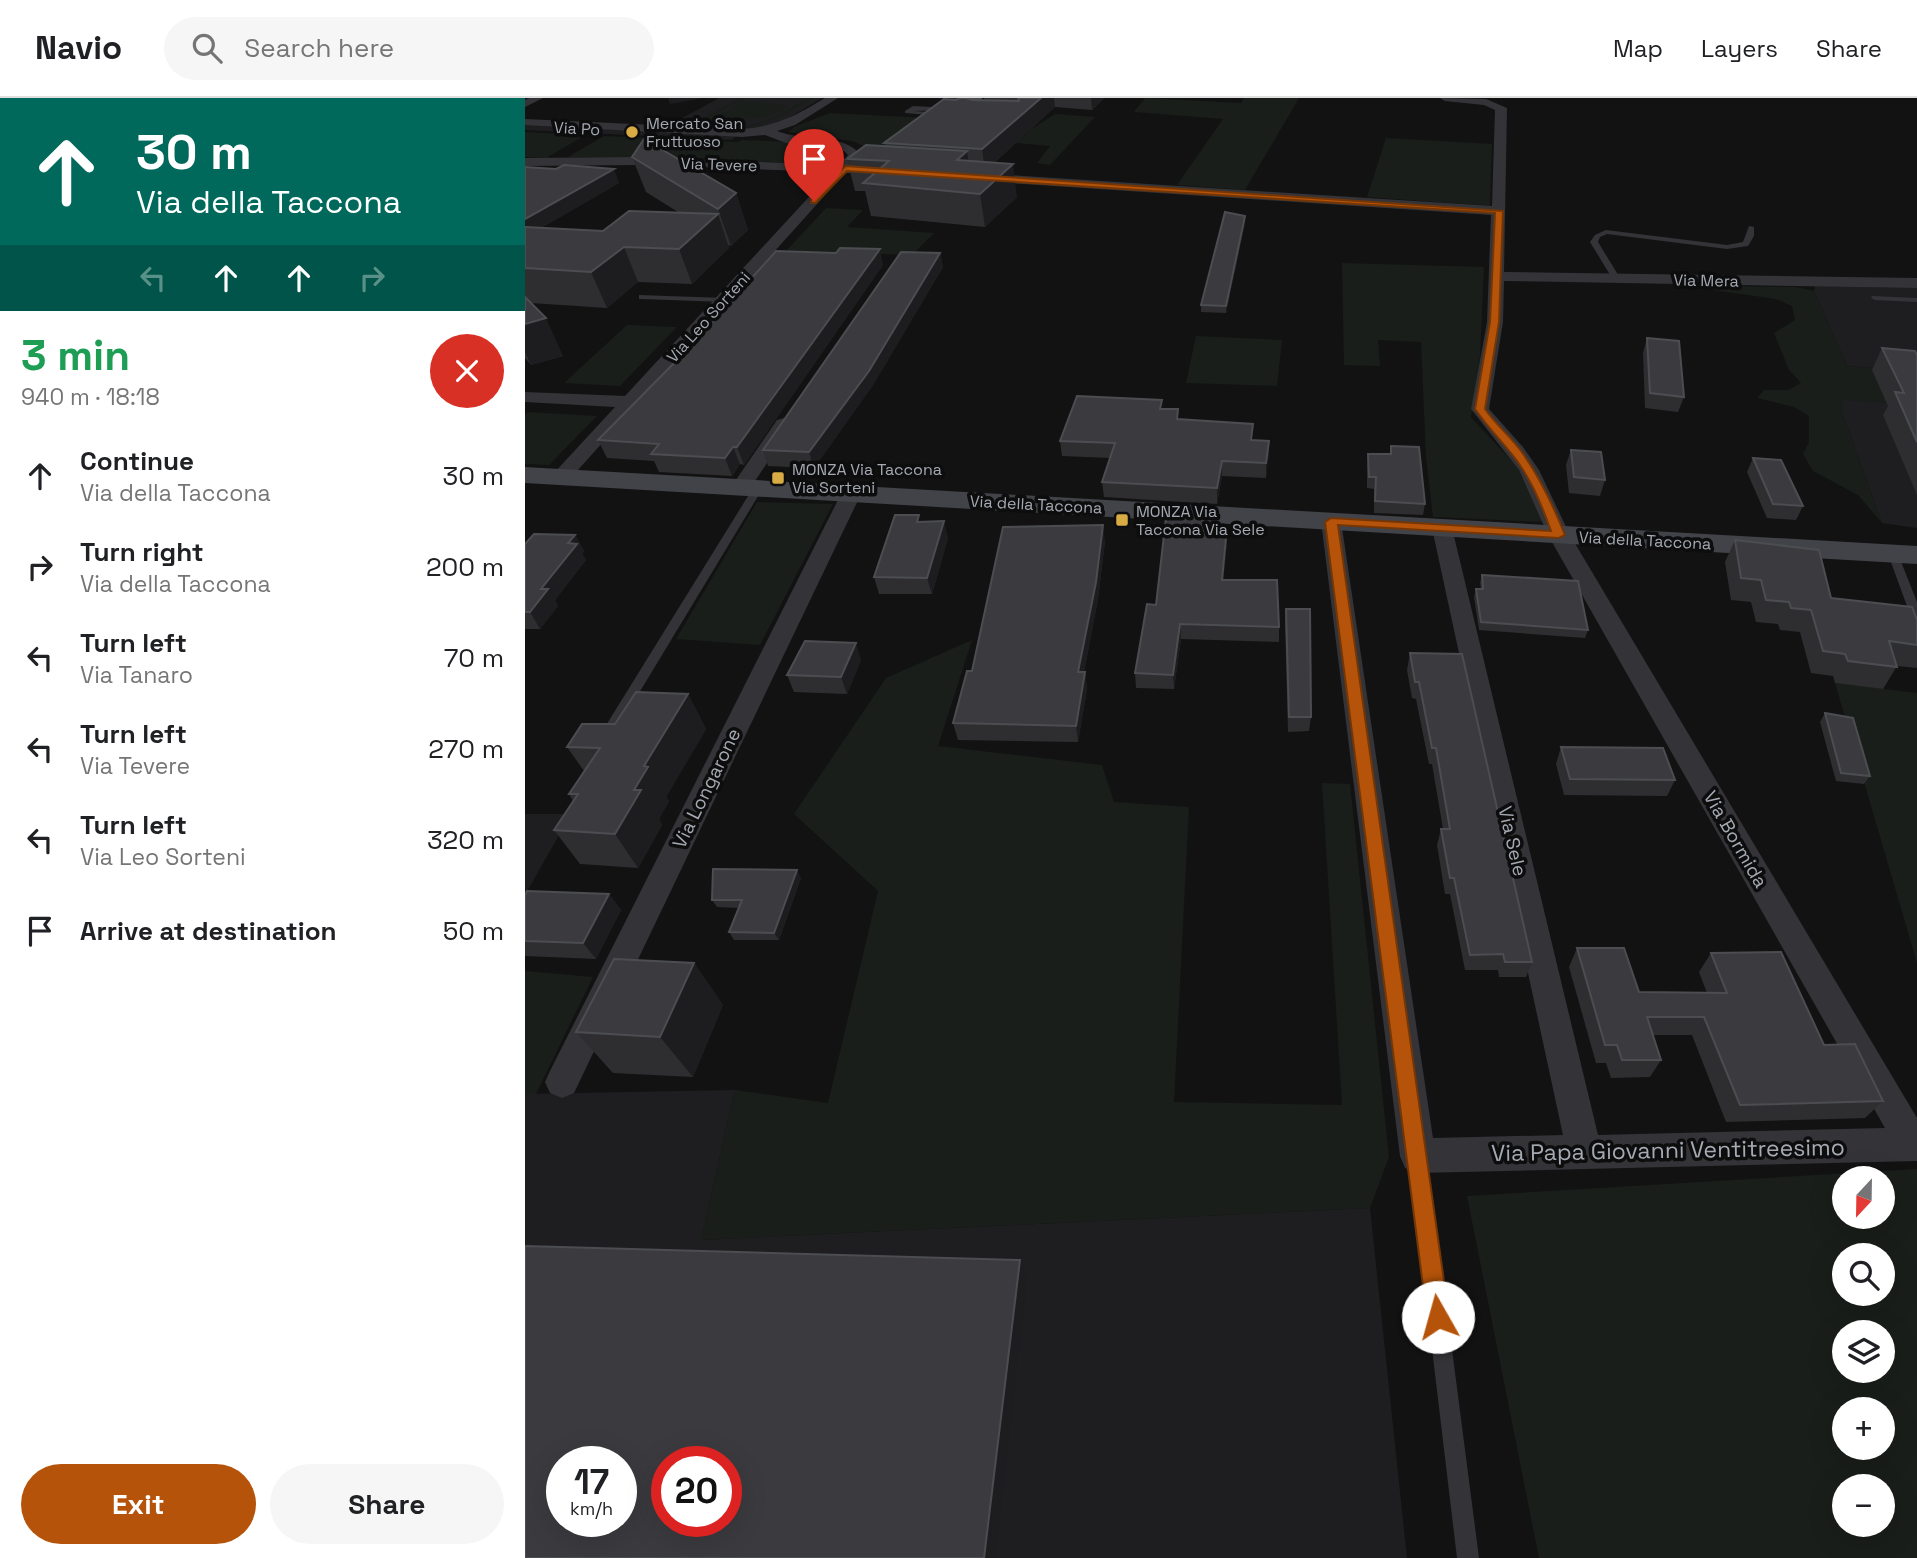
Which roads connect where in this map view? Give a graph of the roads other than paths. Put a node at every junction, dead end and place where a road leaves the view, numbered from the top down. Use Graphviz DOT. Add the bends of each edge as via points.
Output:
graph roads {
  1 [pos="538,98"];
  2 [pos="833,98"];
  3 [pos="1445,98"];
  4 [pos="525,104"];
  5 [pos="958,113"];
  6 [pos="525,124"];
  7 [pos="761,133"];
  8 [pos="525,162"];
  9 [pos="850,162"];
  10 [pos="899,172"];
  11 [pos="964,176"];
  12 [pos="1499,211"];
  13 [pos="1751,228"];
  14 [pos="1495,276"];
  15 [pos="1616,278"];
  16 [pos="1917,283"];
  17 [pos="642,297"];
  18 [pos="1875,298"];
  19 [pos="725,300"];
  20 [pos="1917,300"];
  21 [pos="525,397"];
  22 [pos="630,402"];
  23 [pos="796,407"];
  24 [pos="525,475"];
  25 [pos="561,477"];
  26 [pos="749,488"];
  27 [pos="851,494"];
  28 [pos="1331,522"];
  29 [pos="1442,528"];
  30 [pos="1559,535"];
  31 [pos="1905,555"];
  32 [pos="1917,617"];
  33 [pos="600,747"];
  34 [pos="562,1082"];
  35 [pos="1915,1144"];
  36 [pos="1585,1153"];
  37 [pos="1418,1156"];
  38 [pos="1468,1558"];
  1 -- 4 [label="street"];
  2 -- 7 [label="street"];
  3 -- 12 [label="street, Via Bormida" via="1501,108"];
  5 -- 5 [label="lane" via="907,112 913,108"];
  6 -- 7 [label="street, Via Po"];
  7 -- 9 [label="street, Via Po" via="843,146"];
  8 -- 9 [label="street, Via Tevere"];
  9 -- 10 [label="street, Via Tevere"];
  9 -- 19 [label="street, Via Leo Sorteni"];
  11 -- 12 [label="street"];
  12 -- 14 [label="street, Via Bormida"];
  13 -- 15 [label="lane" via="1745,244 1727,247 1606,232 1594,242"];
  14 -- 15 [label="street, Via Mera"];
  14 -- 30 [label="street, Via Bormida" via="1495,322 1480,409 1523,462"];
  15 -- 16 [label="street, Via Mera"];
  17 -- 19 [label="lane"];
  18 -- 20 [label="lane"];
  19 -- 22 [label="street, Via Leo Sorteni"];
  21 -- 22 [label="street"];
  22 -- 25 [label="street, Via Leo Sorteni"];
  23 -- 26 [label="street"];
  24 -- 25 [label="main road, Via della Taccona"];
  25 -- 26 [label="main road, Via della Taccona"];
  26 -- 27 [label="main road, Via della Taccona"];
  26 -- 33 [label="lane"];
  27 -- 28 [label="main road, Via della Taccona"];
  27 -- 34 [label="street, Via Longarone"];
  28 -- 29 [label="main road, Via della Taccona"];
  28 -- 37 [label="street"];
  29 -- 30 [label="main road, Via della Taccona"];
  29 -- 36 [label="street, Via Sele"];
  30 -- 31 [label="main road, Via della Taccona"];
  30 -- 35 [label="street, Via Bormida"];
  31 -- 32 [label="lane"];
  35 -- 36 [label="street, Via Papa Giovanni Ventitreesimo"];
  36 -- 37 [label="street, Via Papa Giovanni Ventitreesimo"];
  37 -- 38 [label="lane"];
}
